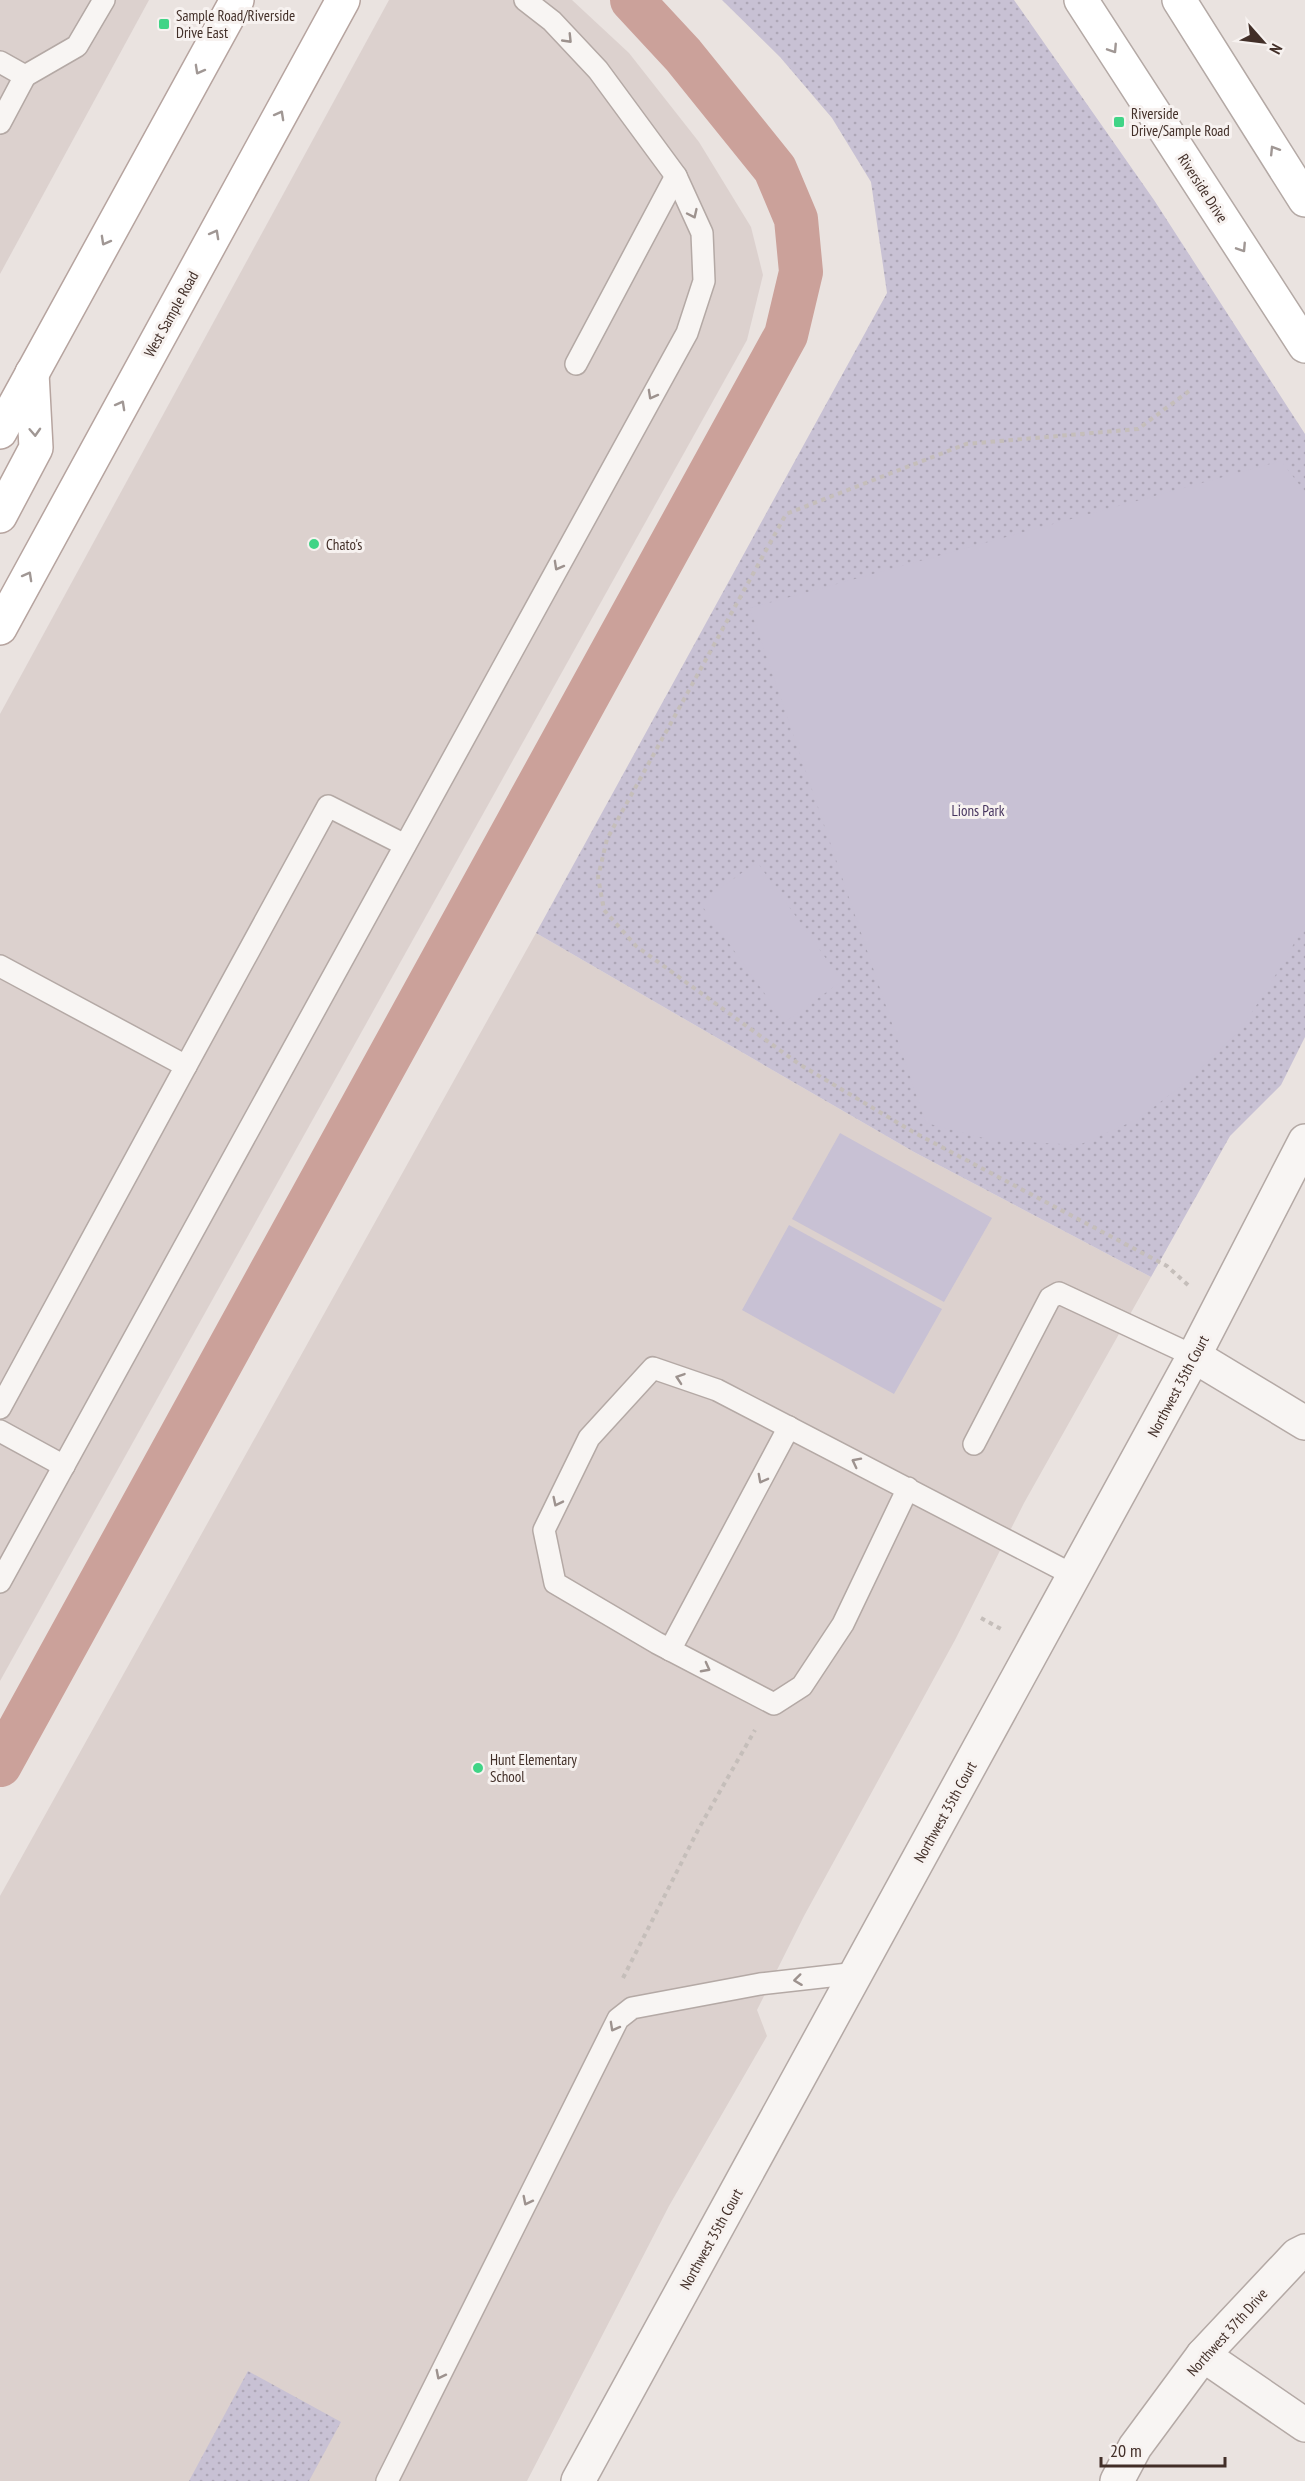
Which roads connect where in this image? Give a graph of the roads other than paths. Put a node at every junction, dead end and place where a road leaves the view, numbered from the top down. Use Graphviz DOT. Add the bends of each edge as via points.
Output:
graph roads {
  1 [pos="104,0"];
  2 [pos="237,0"];
  3 [pos="343,0"];
  4 [pos="525,0"];
  5 [pos="1081,0"];
  6 [pos="1179,0"];
  7 [pos="0,62"];
  8 [pos="25,76"];
  9 [pos="0,123"];
  10 [pos="676,176"];
  11 [pos="1305,200"];
  12 [pos="1305,346"];
  13 [pos="576,364"];
  14 [pos="32,373"];
  15 [pos="0,432"];
  16 [pos="0,516"];
  17 [pos="0,628"];
  18 [pos="405,845"];
  19 [pos="0,966"];
  20 [pos="186,1066"];
  21 [pos="1305,1141"];
  22 [pos="1194,1356"];
  23 [pos="0,1408"];
  24 [pos="1305,1423"];
  25 [pos="789,1427"];
  26 [pos="0,1431"];
  27 [pos="974,1444"];
  28 [pos="64,1466"];
  29 [pos="908,1488"];
  30 [pos="1075,1576"];
  31 [pos="0,1582"];
  32 [pos="670,1650"];
  33 [pos="856,1973"];
  34 [pos="1305,2251"];
  35 [pos="1203,2355"];
  36 [pos="1305,2425"];
  37 [pos="387,2481"];
  38 [pos="578,2481"];
  39 [pos="1117,2481"];
  1 -- 8 [label="lane" via="77,46"];
  2 -- 14 [label="main road, one-way"];
  17 -- 3 [label="main road, West Sample Road, one-way"];
  4 -- 10 [label="lane, one-way" via="552,21 598,70"];
  5 -- 12 [label="main road, Riverside Drive, one-way"];
  11 -- 6 [label="main road, one-way"];
  7 -- 8 [label="lane"];
  8 -- 9 [label="lane"];
  10 -- 13 [label="lane"];
  10 -- 18 [label="lane, one-way" via="702,233 704,281 687,333"];
  14 -- 15 [label="main road"];
  14 -- 16 [label="main road, one-way" via="36,448"];
  18 -- 20 [label="lane" via="328,806"];
  18 -- 28 [label="lane"];
  19 -- 20 [label="lane"];
  20 -- 23 [label="lane"];
  21 -- 22 [label="street, Northwest 35th Court"];
  22 -- 24 [label="street"];
  22 -- 27 [label="lane" via="1059,1293 1050,1298"];
  22 -- 30 [label="street, Northwest 35th Court"];
  29 -- 25 [label="lane, one-way"];
  25 -- 32 [label="lane, one-way"];
  25 -- 32 [label="lane, one-way" via="717,1390 653,1368 589,1438 544,1530 555,1583"];
  26 -- 28 [label="lane"];
  28 -- 31 [label="lane"];
  29 -- 30 [label="lane"];
  32 -- 29 [label="lane, one-way" via="774,1704 802,1686 843,1624"];
  30 -- 33 [label="street, Northwest 35th Court"];
  33 -- 37 [label="lane, one-way" via="760,1984 632,2008 618,2019"];
  33 -- 38 [label="street, Northwest 35th Court"];
  34 -- 35 [label="street, Northwest 37th Drive"];
  35 -- 36 [label="street"];
  35 -- 39 [label="street, Northwest 37th Drive" via="1135,2447"];
}
